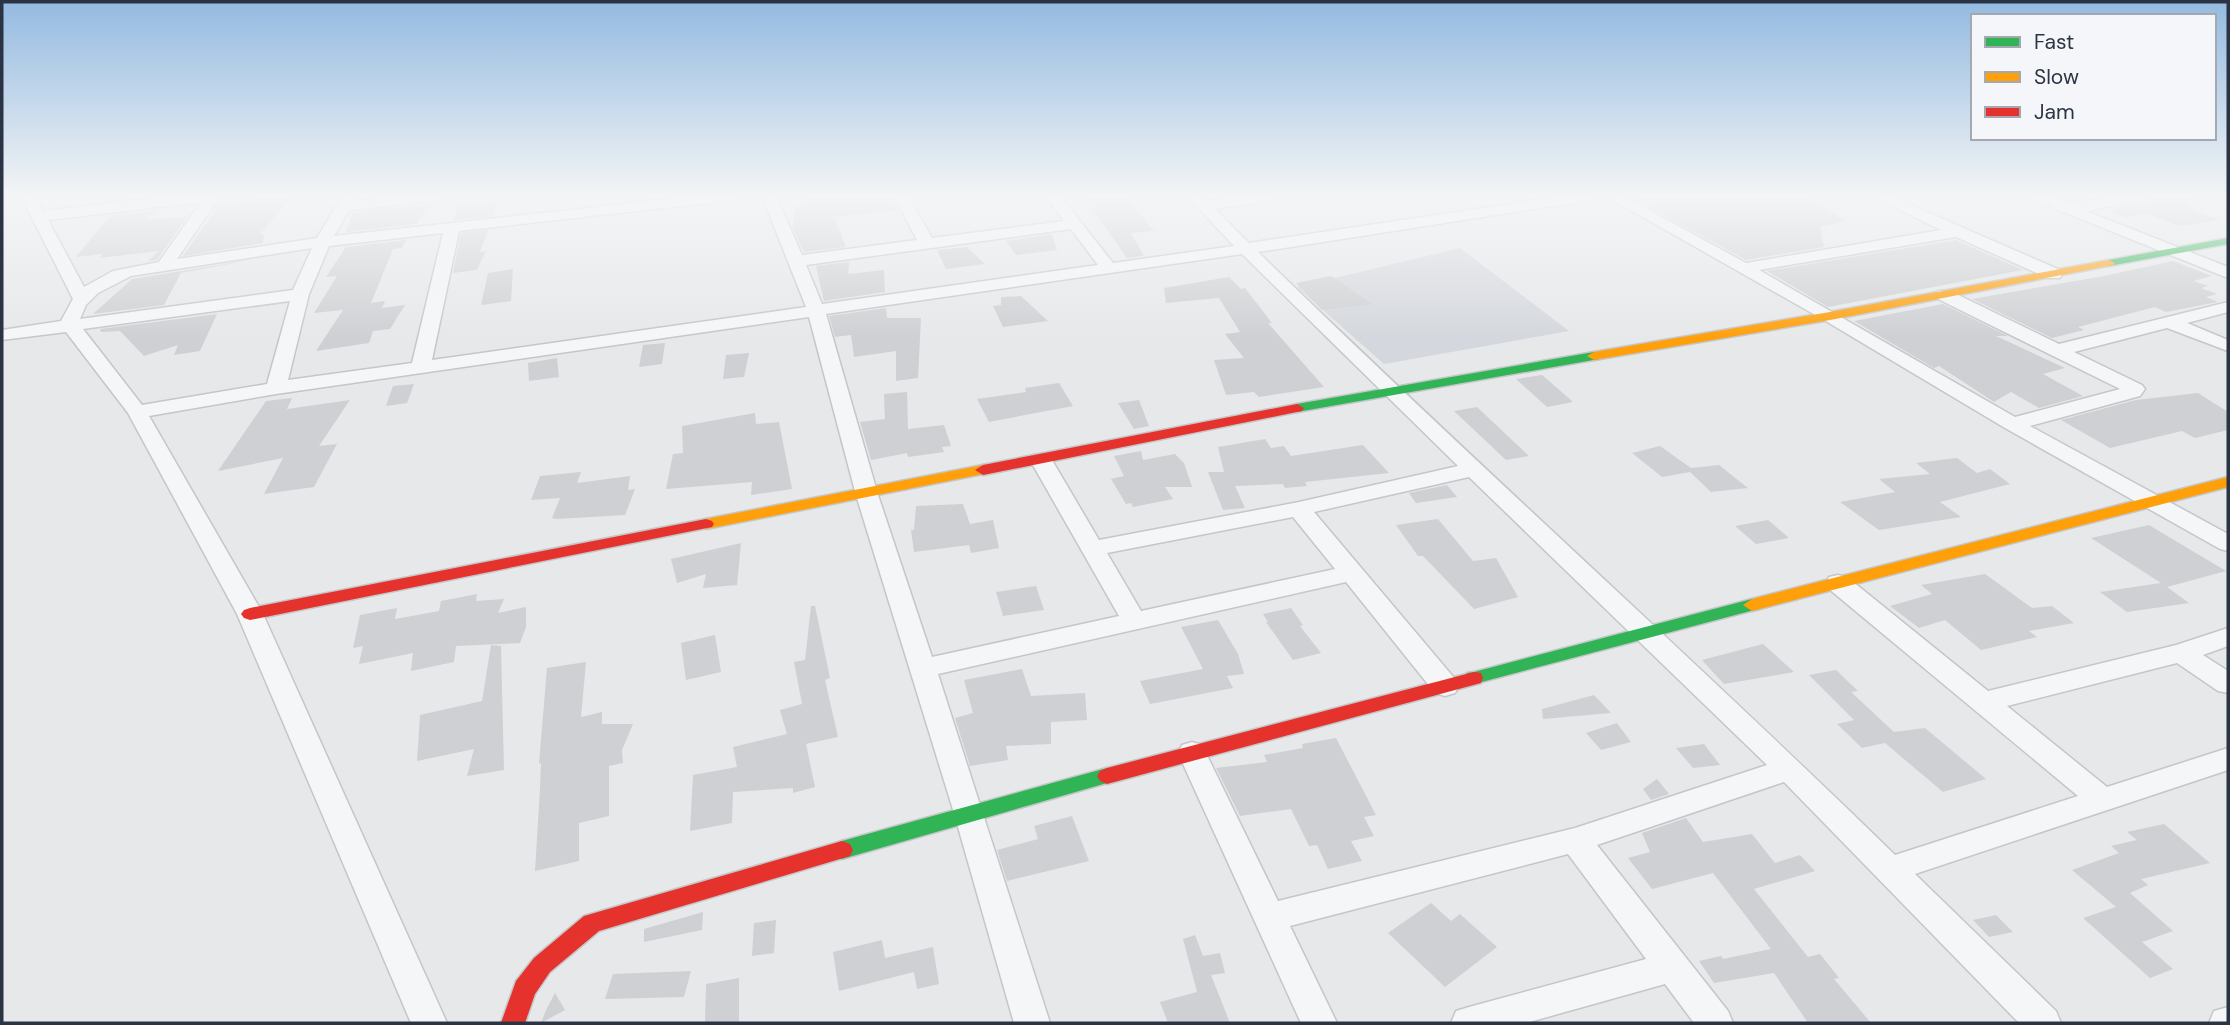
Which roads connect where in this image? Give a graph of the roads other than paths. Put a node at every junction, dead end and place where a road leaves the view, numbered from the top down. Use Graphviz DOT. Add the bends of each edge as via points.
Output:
graph roads {
  1 [pos="54,244"];
  2 [pos="179,244"];
  3 [pos="311,244"];
  4 [pos="322,244"];
  5 [pos="450,244"];
  6 [pos="789,244"];
  7 [pos="927,244"];
  8 [pos="1090,244"];
  9 [pos="1239,244"];
  10 [pos="1277,244"];
  11 [pos="1699,244"];
  12 [pos="1886,244"];
  13 [pos="1984,244"];
  14 [pos="2155,244"];
  15 [pos="2209,244"];
  16 [pos="1244,249"];
  17 [pos="2173,251"];
  18 [pos="796,261"];
  19 [pos="164,266"];
  20 [pos="1109,268"];
  21 [pos="1743,268"];
  22 [pos="2228,273"];
  23 [pos="2054,274"];
  24 [pos="300,294"];
  25 [pos="1944,295"];
  26 [pos="82,297"];
  27 [pos="2228,307"];
  28 [pos="816,310"];
  29 [pos="1830,316"];
  30 [pos="2169,322"];
  31 [pos="69,324"];
  32 [pos="2,335"];
  33 [pos="2228,346"];
  34 [pos="2058,350"];
  35 [pos="421,366"];
  36 [pos="276,388"];
  37 [pos="1390,390"];
  38 [pos="137,412"];
  39 [pos="2012,424"];
  40 [pos="1041,460"];
  41 [pos="1474,469"];
  42 [pos="2228,482"];
  43 [pos="867,495"];
  44 [pos="2154,502"];
  45 [pos="1299,509"];
  46 [pos="2228,544"];
  47 [pos="1092,549"];
  48 [pos="1350,573"];
  49 [pos="1838,583"];
  50 [pos="250,614"];
  51 [pos="1133,619"];
  52 [pos="1647,632"];
  53 [pos="2228,637"];
  54 [pos="2182,653"];
  55 [pos="922,668"];
  56 [pos="2228,684"];
  57 [pos="1446,686"];
  58 [pos="1983,702"];
  59 [pos="1192,754"];
  60 [pos="2228,759"];
  61 [pos="1787,770"];
  62 [pos="2103,800"];
  63 [pos="969,813"];
  64 [pos="1575,840"];
  65 [pos="1888,870"];
  66 [pos="1270,917"];
  67 [pos="1671,967"];
  68 [pos="429,1023"];
  69 [pos="513,1023"];
  70 [pos="1032,1023"];
  71 [pos="1319,1023"];
  72 [pos="1469,1023"];
  73 [pos="1715,1023"];
  74 [pos="2043,1023"];
  1 -- 26 [label="street"];
  2 -- 19 [label="street"];
  3 -- 19 [label="street"];
  4 -- 24 [label="street"];
  5 -- 35 [label="street"];
  6 -- 18 [label="street"];
  7 -- 18 [label="street"];
  8 -- 20 [label="street"];
  9 -- 16 [label="street"];
  10 -- 16 [label="street"];
  11 -- 21 [label="street"];
  12 -- 21 [label="street"];
  13 -- 23 [label="street"];
  14 -- 17 [label="street"];
  15 -- 17 [label="street"];
  16 -- 20 [label="street"];
  16 -- 37 [label="street"];
  17 -- 22 [label="street"];
  17 -- 23 [label="street"];
  18 -- 28 [label="street"];
  19 -- 26 [label="street" via="110,276"];
  20 -- 28 [label="street"];
  21 -- 29 [label="street"];
  23 -- 25 [label="street"];
  24 -- 31 [label="street"];
  24 -- 36 [label="street"];
  25 -- 29 [label="street"];
  25 -- 34 [label="street"];
  26 -- 31 [label="street"];
  27 -- 30 [label="street"];
  28 -- 35 [label="street"];
  28 -- 43 [label="street"];
  29 -- 37 [label="street"];
  29 -- 39 [label="street"];
  30 -- 33 [label="street"];
  30 -- 34 [label="street"];
  31 -- 32 [label="street"];
  31 -- 38 [label="street"];
  34 -- 39 [label="street" via="2129,384 2133,393"];
  35 -- 36 [label="street"];
  36 -- 38 [label="street"];
  37 -- 40 [label="street"];
  37 -- 41 [label="street"];
  38 -- 50 [label="street"];
  39 -- 44 [label="street"];
  40 -- 43 [label="street"];
  40 -- 47 [label="street"];
  41 -- 45 [label="street"];
  41 -- 52 [label="street"];
  42 -- 44 [label="street"];
  43 -- 50 [label="street"];
  43 -- 55 [label="street"];
  44 -- 46 [label="street"];
  44 -- 49 [label="street"];
  45 -- 47 [label="street"];
  45 -- 48 [label="street"];
  47 -- 51 [label="street"];
  48 -- 51 [label="street"];
  48 -- 57 [label="street"];
  49 -- 52 [label="street"];
  49 -- 58 [label="street"];
  50 -- 68 [label="street"];
  51 -- 55 [label="street"];
  52 -- 57 [label="street"];
  52 -- 61 [label="street"];
  53 -- 54 [label="street"];
  54 -- 56 [label="street"];
  54 -- 58 [label="street"];
  55 -- 63 [label="street"];
  57 -- 59 [label="street"];
  58 -- 62 [label="street"];
  59 -- 63 [label="street"];
  59 -- 66 [label="street"];
  60 -- 62 [label="street"];
  61 -- 64 [label="street"];
  61 -- 65 [label="street"];
  62 -- 65 [label="street"];
  63 -- 69 [label="street" via="592,923 550,953 521,995"];
  63 -- 70 [label="street"];
  64 -- 66 [label="street"];
  64 -- 67 [label="street"];
  65 -- 74 [label="street"];
  66 -- 71 [label="street"];
  67 -- 72 [label="street"];
  67 -- 73 [label="street"];
}
